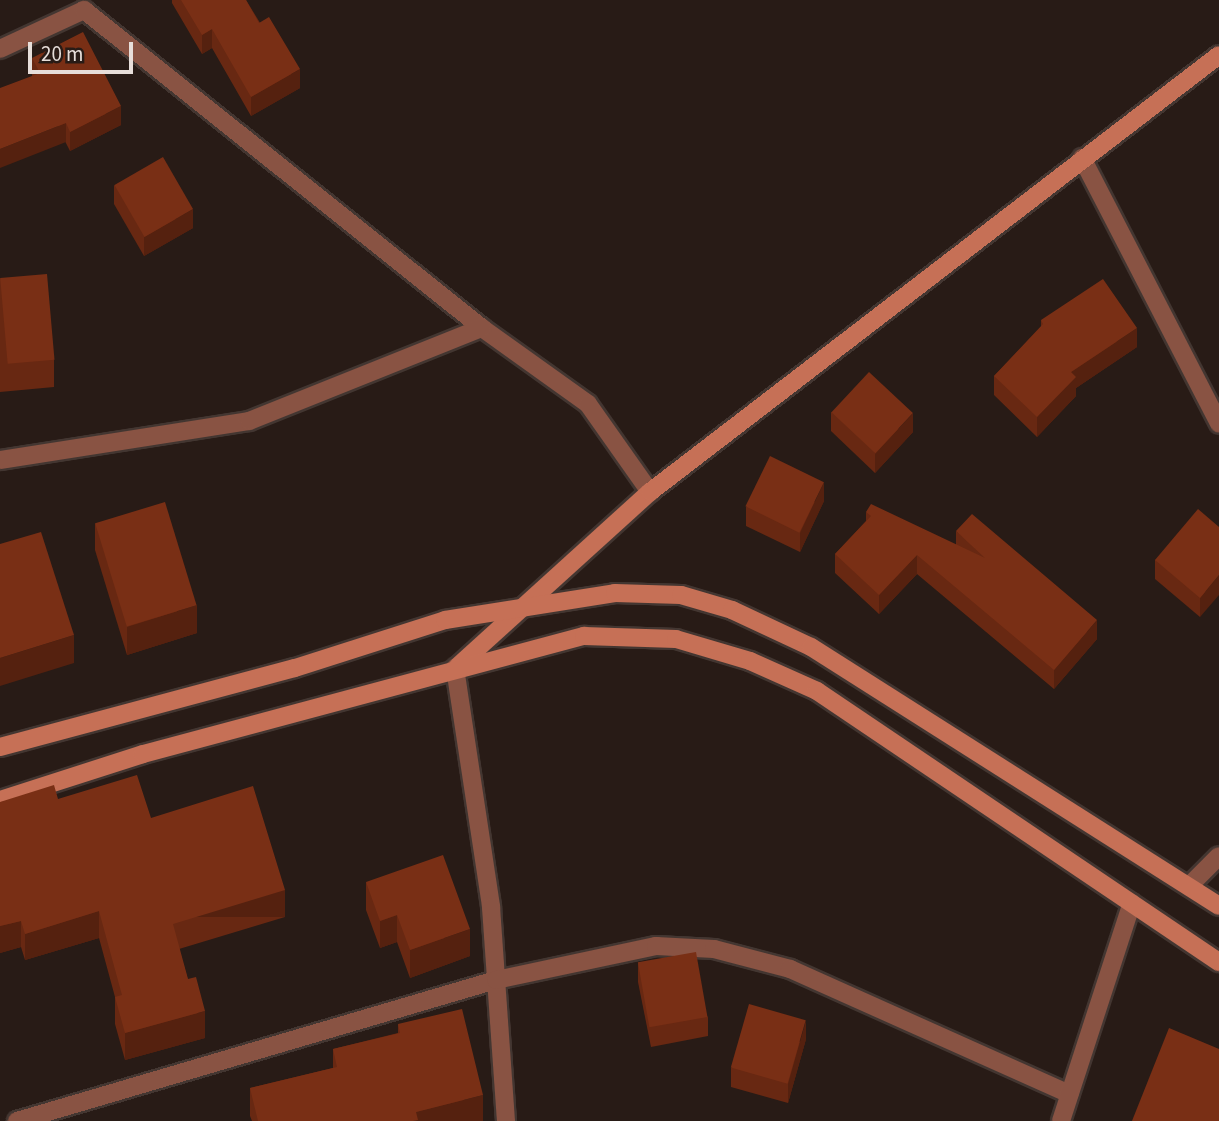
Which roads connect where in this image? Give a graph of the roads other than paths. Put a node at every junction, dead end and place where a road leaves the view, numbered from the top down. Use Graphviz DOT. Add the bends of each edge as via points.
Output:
graph roads {
  1 [pos="85,5"];
  2 [pos="0,49"];
  3 [pos="1219,55"];
  4 [pos="1082,158"];
  5 [pos="482,328"];
  6 [pos="1219,424"];
  7 [pos="1,458"];
  8 [pos="650,492"];
  9 [pos="524,606"];
  10 [pos="455,668"];
  11 [pos="0,747"];
  12 [pos="0,800"];
  13 [pos="1219,856"];
  14 [pos="1189,886"];
  15 [pos="1132,903"];
  16 [pos="1219,906"];
  17 [pos="1219,962"];
  18 [pos="496,980"];
  19 [pos="1069,1094"];
  20 [pos="17,1121"];
  21 [pos="506,1121"];
  22 [pos="1061,1121"];
  1 -- 2 [label="street"];
  1 -- 5 [label="street"];
  3 -- 4 [label="main road"];
  4 -- 6 [label="street"];
  4 -- 8 [label="main road"];
  5 -- 7 [label="street" via="249,421"];
  5 -- 8 [label="street" via="588,404"];
  8 -- 9 [label="main road"];
  9 -- 10 [label="main road"];
  9 -- 11 [label="main road" via="445,620 295,668"];
  9 -- 14 [label="main road" via="628,593 681,594 732,610 811,647"];
  10 -- 12 [label="main road" via="143,754"];
  10 -- 15 [label="main road" via="583,636 676,639 750,661 817,691"];
  10 -- 18 [label="street" via="491,907"];
  13 -- 14 [label="street"];
  14 -- 16 [label="main road"];
  15 -- 17 [label="main road"];
  15 -- 19 [label="street"];
  18 -- 19 [label="street" via="656,946 753,957 790,969"];
  18 -- 20 [label="street"];
  18 -- 21 [label="street"];
  19 -- 22 [label="street"];
}
